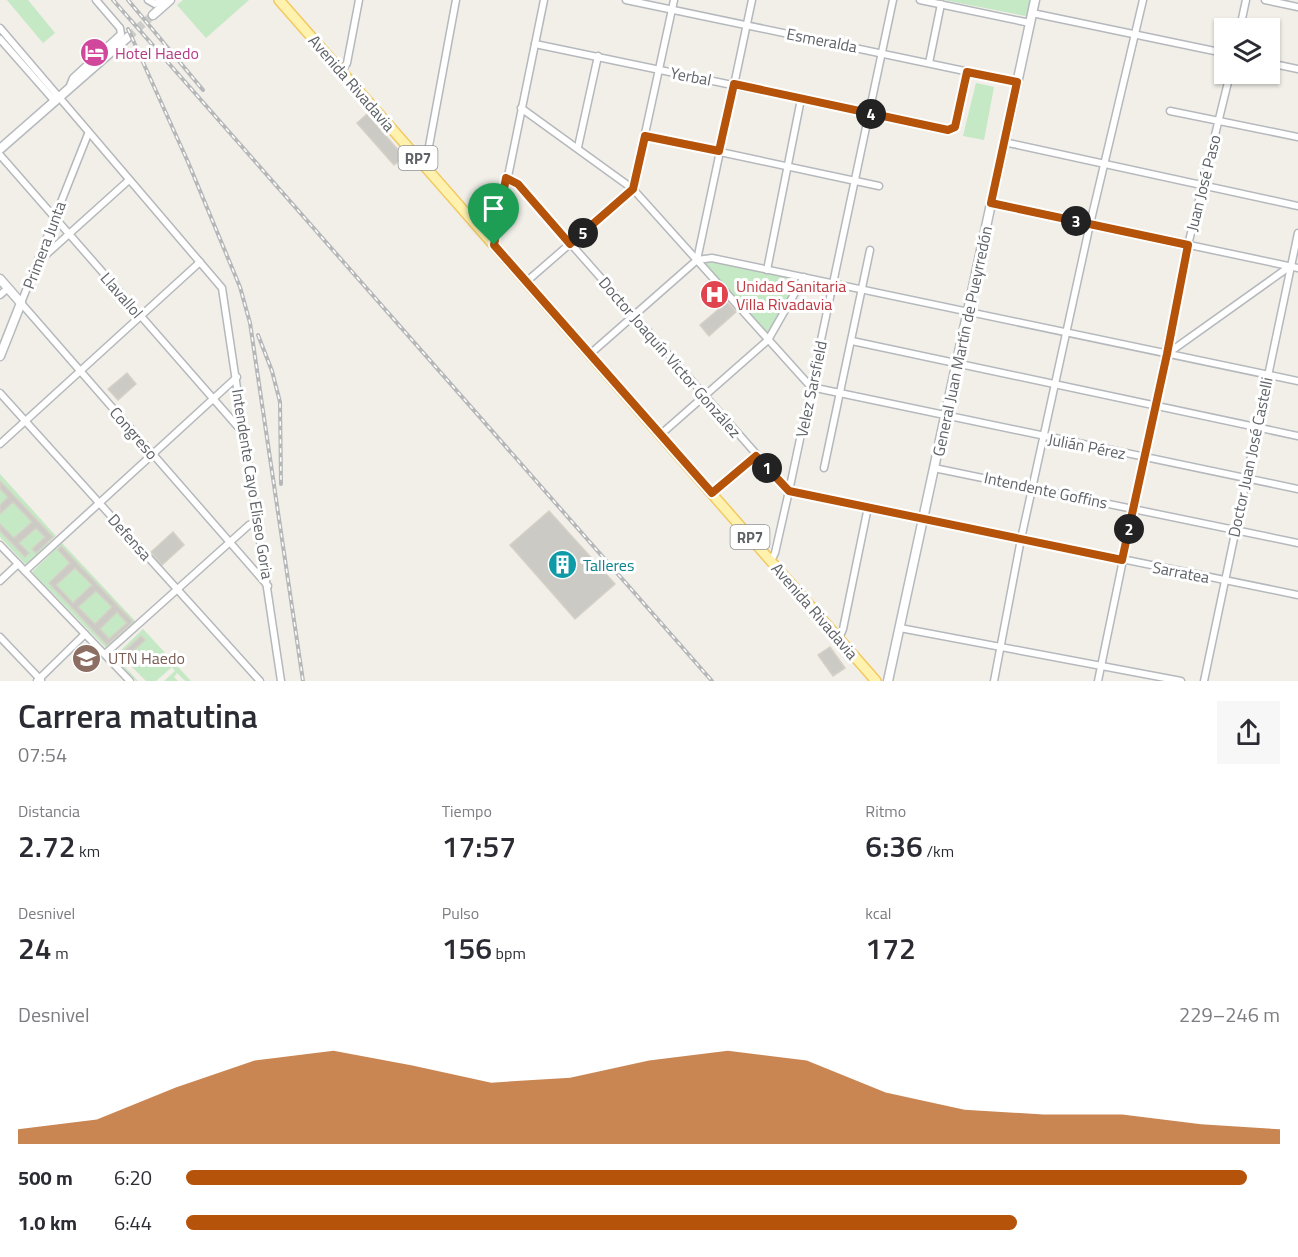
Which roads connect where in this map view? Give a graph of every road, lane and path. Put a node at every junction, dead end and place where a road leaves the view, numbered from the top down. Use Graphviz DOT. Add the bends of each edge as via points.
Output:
graph roads {
  1 [pos="96,0"];
  2 [pos="148,0"];
  3 [pos="162,0"];
  4 [pos="170,0"];
  5 [pos="279,0"];
  6 [pos="359,0"];
  7 [pos="456,0"];
  8 [pos="544,0"];
  9 [pos="626,0"];
  10 [pos="674,0"];
  11 [pos="752,0"];
  12 [pos="893,0"];
  13 [pos="920,0"];
  14 [pos="1035,0"];
  15 [pos="1143,0"];
  16 [pos="1246,0"];
  17 [pos="1265,0"];
  18 [pos="941,4"];
  19 [pos="1298,7"];
  20 [pos="672,9"];
  21 [pos="1032,13"];
  22 [pos="153,15"];
  23 [pos="1242,18"];
  24 [pos="1030,23"];
  25 [pos="747,25"];
  26 [pos="0,28"];
  27 [pos="124,35"];
  28 [pos="1135,35"];
  29 [pos="2,39"];
  30 [pos="535,44"];
  31 [pos="1214,51"];
  32 [pos="882,53"];
  33 [pos="598,56"];
  34 [pos="929,63"];
  35 [pos="1280,65"];
  36 [pos="658,69"];
  37 [pos="1298,69"];
  38 [pos="342,71"];
  39 [pos="967,72"];
  40 [pos="1017,82"];
  41 [pos="734,84"];
  42 [pos="1228,84"];
  43 [pos="69,88"];
  44 [pos="58,98"];
  45 [pos="801,99"];
  46 [pos="521,108"];
  47 [pos="1170,111"];
  48 [pos="870,114"];
  49 [pos="1219,121"];
  50 [pos="88,134"];
  51 [pos="645,136"];
  52 [pos="1298,137"];
  53 [pos="1004,142"];
  54 [pos="578,147"];
  55 [pos="0,149"];
  56 [pos="719,151"];
  57 [pos="0,155"];
  58 [pos="422,163"];
  59 [pos="1104,164"];
  60 [pos="788,165"];
  61 [pos="506,178"];
  62 [pos="129,180"];
  63 [pos="855,180"];
  64 [pos="1202,185"];
  65 [pos="879,186"];
  66 [pos="633,189"];
  67 [pos="991,203"];
  68 [pos="1298,206"];
  69 [pos="54,217"];
  70 [pos="1090,224"];
  71 [pos="1298,233"];
  72 [pos="69,234"];
  73 [pos="570,244"];
  74 [pos="494,245"];
  75 [pos="1188,245"];
  76 [pos="870,250"];
  77 [pos="697,260"];
  78 [pos="200,262"];
  79 [pos="37,263"];
  80 [pos="1290,266"];
  81 [pos="1298,268"];
  82 [pos="767,270"];
  83 [pos="804,277"];
  84 [pos="0,279"];
  85 [pos="526,282"];
  86 [pos="833,283"];
  87 [pos="8,288"];
  88 [pos="863,290"];
  89 [pos="0,295"];
  90 [pos="21,303"];
  91 [pos="968,313"];
  92 [pos="140,316"];
  93 [pos="633,316"];
  94 [pos="1066,334"];
  95 [pos="768,340"];
  96 [pos="852,341"];
  97 [pos="590,354"];
  98 [pos="1167,354"];
  99 [pos="0,356"];
  100 [pos="957,365"];
  101 [pos="80,371"];
  102 [pos="1268,375"];
  103 [pos="237,377"];
  104 [pos="1298,381"];
  105 [pos="1055,385"];
  106 [pos="811,387"];
  107 [pos="0,393"];
  108 [pos="841,393"];
  109 [pos="704,396"];
  110 [pos="213,398"];
  111 [pos="1155,405"];
  112 [pos="946,416"];
  113 [pos="26,420"];
  114 [pos="1257,427"];
  115 [pos="245,435"];
  116 [pos="660,435"];
  117 [pos="1298,435"];
  118 [pos="1044,437"];
  119 [pos="0,444"];
  120 [pos="152,453"];
  121 [pos="756,456"];
  122 [pos="1144,457"];
  123 [pos="824,468"];
  124 [pos="934,468"];
  125 [pos="1246,478"];
  126 [pos="1032,487"];
  127 [pos="1298,489"];
  128 [pos="789,491"];
  129 [pos="712,493"];
  130 [pos="99,502"];
  131 [pos="868,507"];
  132 [pos="1133,508"];
  133 [pos="923,519"];
  134 [pos="257,521"];
  135 [pos="1235,530"];
  136 [pos="1021,539"];
  137 [pos="229,543"];
  138 [pos="1298,543"];
  139 [pos="0,545"];
  140 [pos="1122,560"];
  141 [pos="771,561"];
  142 [pos="18,564"];
  143 [pos="24,571"];
  144 [pos="0,581"];
  145 [pos="1224,581"];
  146 [pos="269,586"];
  147 [pos="177,589"];
  148 [pos="1298,595"];
  149 [pos="900,628"];
  150 [pos="85,634"];
  151 [pos="0,637"];
  152 [pos="839,639"];
  153 [pos="1001,649"];
  154 [pos="105,654"];
  155 [pos="1101,666"];
  156 [pos="40,680"];
  157 [pos="130,681"];
  158 [pos="260,681"];
  159 [pos="281,681"];
  160 [pos="876,681"];
  161 [pos="888,681"];
  162 [pos="994,681"];
  163 [pos="1098,681"];
  164 [pos="1181,681"];
  165 [pos="1204,681"];
  1 -- 27 [label="street"];
  2 -- 3 [label="street" via="155,4"];
  4 -- 22 [label="street"];
  5 -- 38 [label="main road, Avenida Rivadavia / RP7"];
  6 -- 38 [label="street"];
  7 -- 58 [label="street" via="427,157"];
  8 -- 30 [label="street"];
  9 -- 20 [label="street, Esmeralda"];
  10 -- 20 [label="street"];
  11 -- 25 [label="street"];
  12 -- 32 [label="street, Velez Sarsfield"];
  13 -- 18 [label="street"];
  14 -- 21 [label="street, General Juan Martín de Pueyrredón"];
  15 -- 28 [label="street"];
  16 -- 23 [label="street"];
  17 -- 19 [label="street"];
  18 -- 24 [label="street"];
  18 -- 34 [label="street"];
  20 -- 25 [label="street, Esmeralda"];
  20 -- 36 [label="street"];
  21 -- 24 [label="street, General Juan Martín de Pueyrredón"];
  21 -- 28 [label="street"];
  24 -- 40 [label="street, General Juan Martín de Pueyrredón"];
  25 -- 32 [label="street, Esmeralda"];
  25 -- 41 [label="street"];
  26 -- 29 [label="street"];
  27 -- 43 [label="street"];
  27 -- 43 [label="street" via="73,78"];
  28 -- 31 [label="street"];
  28 -- 59 [label="street"];
  29 -- 44 [label="street" via="52,98"];
  30 -- 33 [label="street, Yerbal"];
  30 -- 46 [label="street"];
  32 -- 34 [label="street, Esmeralda"];
  32 -- 48 [label="street, Velez Sarsfield"];
  33 -- 36 [label="street, Yerbal"];
  33 -- 54 [label="street"];
  34 -- 39 [label="street, Esmeralda"];
  35 -- 37 [label="street"];
  36 -- 41 [label="street, Yerbal"];
  36 -- 51 [label="street"];
  38 -- 58 [label="main road, Avenida Rivadavia / RP7"];
  39 -- 40 [label="street, Esmeralda"];
  39 -- 48 [label="street, Yerbal" via="952,130"];
  40 -- 53 [label="street, General Juan Martín de Pueyrredón"];
  41 -- 45 [label="street, Yerbal"];
  41 -- 56 [label="street"];
  42 -- 49 [label="street, Juan José Paso"];
  43 -- 44 [label="street"];
  44 -- 50 [label="street"];
  44 -- 55 [label="street"];
  45 -- 48 [label="street, Yerbal"];
  45 -- 60 [label="street"];
  46 -- 54 [label="street"];
  46 -- 61 [label="street"];
  47 -- 49 [label="street"];
  48 -- 63 [label="street, Velez Sarsfield"];
  49 -- 52 [label="street"];
  49 -- 64 [label="street, Juan José Paso"];
  50 -- 62 [label="street"];
  50 -- 69 [label="street, Primera Junta"];
  51 -- 56 [label="street"];
  51 -- 66 [label="street"];
  53 -- 59 [label="street"];
  53 -- 67 [label="street, General Juan Martín de Pueyrredón"];
  54 -- 66 [label="street"];
  56 -- 60 [label="street"];
  56 -- 77 [label="street"];
  57 -- 69 [label="street, Llavallol"];
  58 -- 74 [label="main road, Avenida Rivadavia / RP7"];
  59 -- 64 [label="street"];
  59 -- 70 [label="street"];
  60 -- 63 [label="street"];
  60 -- 82 [label="street"];
  61 -- 73 [label="street, Doctor Joaquín Victor González" via="518,184"];
  61 -- 74 [label="street"];
  62 -- 72 [label="street"];
  62 -- 78 [label="street"];
  63 -- 65 [label="street"];
  63 -- 86 [label="street, Velez Sarsfield"];
  64 -- 68 [label="street"];
  64 -- 75 [label="street, Juan José Paso"];
  66 -- 73 [label="street"];
  66 -- 77 [label="street"];
  67 -- 70 [label="street"];
  67 -- 91 [label="street, General Juan Martín de Pueyrredón"];
  69 -- 72 [label="street, Llavallol"];
  69 -- 79 [label="street, Primera Junta"];
  70 -- 75 [label="street"];
  70 -- 94 [label="street"];
  71 -- 80 [label="street, Doctor Juan José Castelli"];
  72 -- 79 [label="street"];
  72 -- 92 [label="street, Llavallol"];
  73 -- 85 [label="street"];
  73 -- 93 [label="street, Doctor Joaquín Victor González"];
  74 -- 85 [label="main road, Avenida Rivadavia / RP7"];
  75 -- 80 [label="street"];
  75 -- 98 [label="street, Juan José Paso"];
  76 -- 88 [label="street"];
  77 -- 82 [label="street" via="712,258"];
  77 -- 93 [label="street"];
  77 -- 95 [label="street"];
  78 -- 92 [label="street"];
  78 -- 103 [label="street, Intendente Cayo Eliseo Goria" via="222,288"];
  79 -- 90 [label="street, Primera Junta"];
  80 -- 81 [label="street"];
  80 -- 98 [label="street"];
  80 -- 102 [label="street, Doctor Juan José Castelli"];
  82 -- 83 [label="street"];
  83 -- 86 [label="street"];
  83 -- 95 [label="street"];
  84 -- 87 [label="street, Congreso"];
  85 -- 97 [label="main road, Avenida Rivadavia / RP7"];
  86 -- 88 [label="street"];
  86 -- 106 [label="street, Velez Sarsfield"];
  87 -- 89 [label="street"];
  87 -- 90 [label="street, Congreso"];
  88 -- 91 [label="street"];
  88 -- 96 [label="street"];
  90 -- 99 [label="street, Primera Junta"];
  90 -- 101 [label="street, Congreso"];
  91 -- 94 [label="street"];
  91 -- 100 [label="street, General Juan Martín de Pueyrredón"];
  92 -- 101 [label="street"];
  92 -- 110 [label="street, Llavallol"];
  93 -- 97 [label="street"];
  93 -- 109 [label="street, Doctor Joaquín Victor González"];
  94 -- 98 [label="street"];
  94 -- 105 [label="street"];
  95 -- 106 [label="street"];
  95 -- 109 [label="street"];
  96 -- 100 [label="street"];
  96 -- 108 [label="street"];
  97 -- 116 [label="main road, Avenida Rivadavia / RP7"];
  98 -- 102 [label="street"];
  98 -- 111 [label="street, Juan José Paso"];
  100 -- 105 [label="street"];
  100 -- 112 [label="street, General Juan Martín de Pueyrredón"];
  101 -- 113 [label="street"];
  101 -- 120 [label="street, Congreso"];
  102 -- 104 [label="street"];
  102 -- 114 [label="street, Doctor Juan José Castelli"];
  103 -- 110 [label="street"];
  103 -- 115 [label="street, Intendente Cayo Eliseo Goria"];
  105 -- 111 [label="street"];
  105 -- 118 [label="street"];
  106 -- 108 [label="street, Julián Pérez"];
  106 -- 128 [label="street, Velez Sarsfield"];
  107 -- 113 [label="street, Defensa"];
  108 -- 112 [label="street, Julián Pérez"];
  108 -- 123 [label="street"];
  109 -- 116 [label="street"];
  109 -- 121 [label="street, Doctor Joaquín Victor González"];
  110 -- 115 [label="street, Llavallol"];
  110 -- 120 [label="street"];
  111 -- 114 [label="street"];
  111 -- 122 [label="street, Juan José Paso"];
  112 -- 118 [label="street, Julián Pérez"];
  112 -- 124 [label="street, General Juan Martín de Pueyrredón"];
  113 -- 119 [label="street"];
  113 -- 130 [label="street, Defensa"];
  114 -- 117 [label="street"];
  114 -- 125 [label="street, Doctor Juan José Castelli"];
  115 -- 134 [label="street, Intendente Cayo Eliseo Goria"];
  116 -- 129 [label="main road, Avenida Rivadavia / RP7"];
  118 -- 122 [label="street, Julián Pérez"];
  118 -- 126 [label="street"];
  120 -- 130 [label="street"];
  120 -- 137 [label="street, Congreso"];
  121 -- 128 [label="street, Doctor Joaquín Victor González"];
  121 -- 129 [label="street"];
  122 -- 125 [label="street, Julián Pérez"];
  122 -- 132 [label="street, Juan José Paso"];
  124 -- 126 [label="street, Intendente Goffins"];
  124 -- 133 [label="street, General Juan Martín de Pueyrredón"];
  125 -- 127 [label="street, Julián Pérez"];
  125 -- 135 [label="street, Doctor Juan José Castelli"];
  126 -- 132 [label="street, Intendente Goffins"];
  126 -- 136 [label="street"];
  128 -- 131 [label="street"];
  128 -- 141 [label="street, Velez Sarsfield"];
  129 -- 141 [label="main road, Avenida Rivadavia / RP7"];
  130 -- 143 [label="street"];
  130 -- 147 [label="street, Defensa"];
  131 -- 133 [label="street"];
  131 -- 152 [label="street"];
  132 -- 135 [label="street, Intendente Goffins"];
  132 -- 140 [label="street, Juan José Paso"];
  133 -- 136 [label="street, Sarratea"];
  133 -- 149 [label="street, General Juan Martín de Pueyrredón"];
  134 -- 137 [label="street"];
  134 -- 146 [label="street, Intendente Cayo Eliseo Goria"];
  135 -- 138 [label="street, Intendente Goffins"];
  135 -- 145 [label="street, Doctor Juan José Castelli"];
  136 -- 140 [label="street, Sarratea"];
  136 -- 153 [label="street"];
  137 -- 146 [label="street, Congreso"];
  137 -- 147 [label="street"];
  139 -- 142 [label="street"];
  140 -- 145 [label="street, Sarratea"];
  140 -- 155 [label="street, Juan José Paso"];
  141 -- 152 [label="main road, Avenida Rivadavia / RP7"];
  142 -- 143 [label="street"];
  142 -- 144 [label="street"];
  143 -- 150 [label="street"];
  145 -- 148 [label="street, Sarratea"];
  145 -- 165 [label="street, Doctor Juan José Castelli"];
  146 -- 159 [label="street, Intendente Cayo Eliseo Goria"];
  147 -- 154 [label="street"];
  147 -- 158 [label="street, Defensa"];
  149 -- 153 [label="street"];
  149 -- 161 [label="street, General Juan Martín de Pueyrredón"];
  150 -- 154 [label="street"];
  150 -- 156 [label="street"];
  151 -- 156 [label="street"];
  152 -- 160 [label="main road, Avenida Rivadavia / RP7"];
  153 -- 155 [label="street"];
  153 -- 162 [label="street"];
  154 -- 157 [label="street"];
  155 -- 163 [label="street, Juan José Paso"];
  155 -- 164 [label="street"];
}
